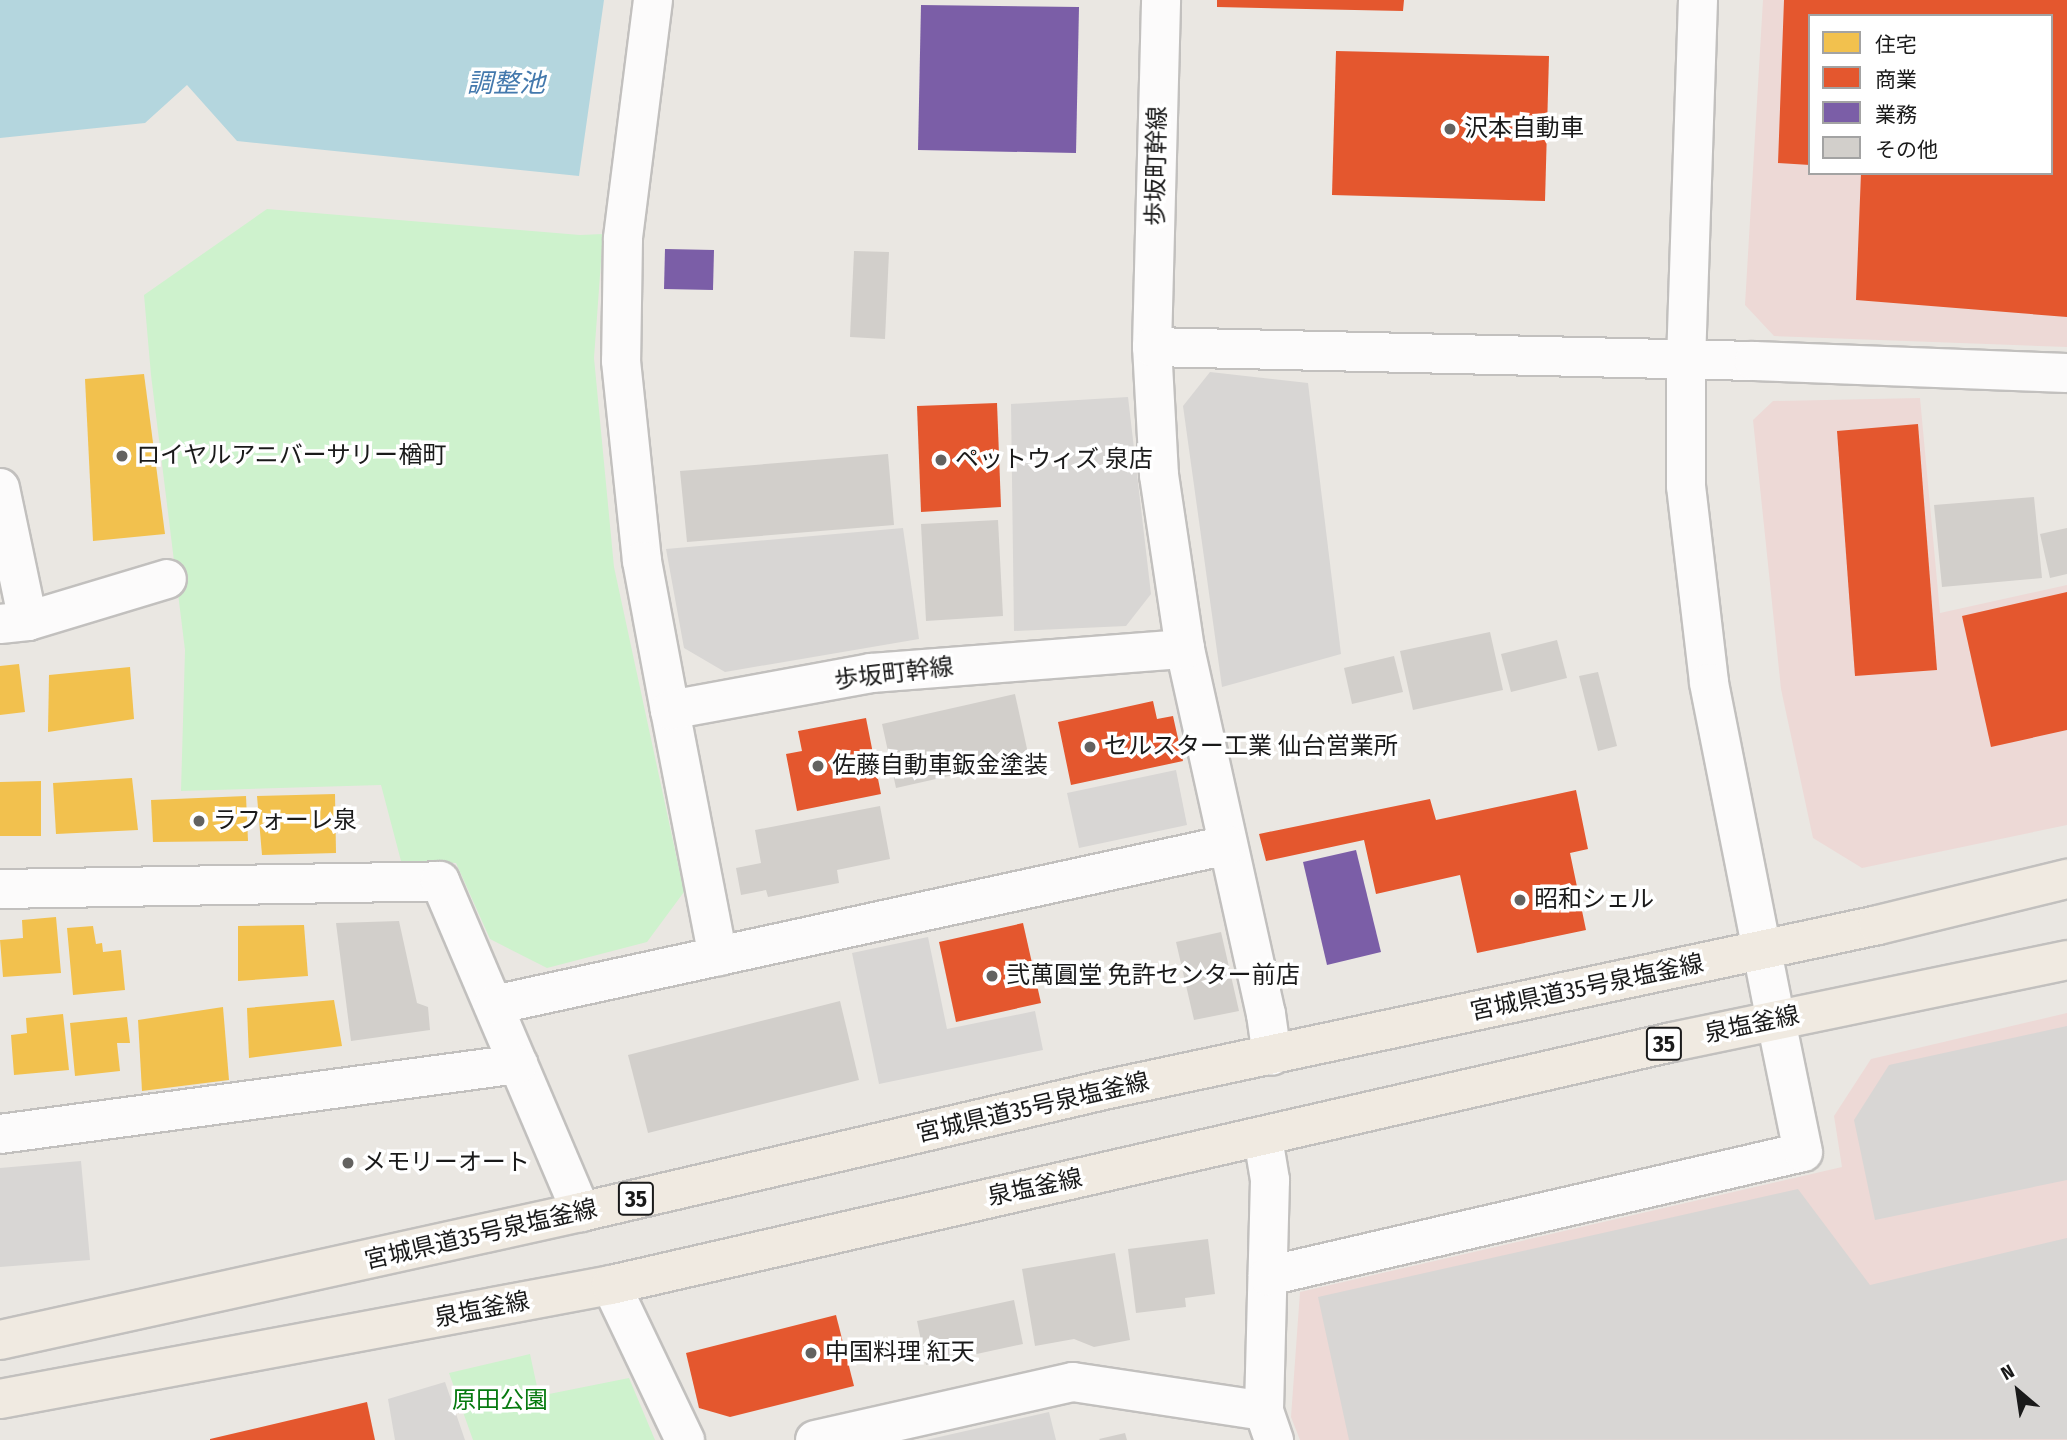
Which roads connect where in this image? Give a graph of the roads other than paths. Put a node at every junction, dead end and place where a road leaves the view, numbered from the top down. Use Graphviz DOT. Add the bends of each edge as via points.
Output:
graph roads {
  1 [pos="653,0"];
  2 [pos="1161,0"];
  3 [pos="1698,0"];
  4 [pos="1152,347"];
  5 [pos="1686,361"];
  6 [pos="2067,373"];
  7 [pos="0,488"];
  8 [pos="167,579"];
  9 [pos="14,622"];
  10 [pos="1185,649"];
  11 [pos="670,710"];
  12 [pos="1228,845"];
  13 [pos="2067,879"];
  14 [pos="0,889"];
  15 [pos="1761,950"];
  16 [pos="718,956"];
  17 [pos="2067,960"];
  18 [pos="494,1005"];
  19 [pos="1776,1021"];
  20 [pos="1272,1056"];
  21 [pos="518,1064"];
  22 [pos="0,1133"];
  23 [pos="1264,1138"];
  24 [pos="581,1212"];
  25 [pos="1268,1276"];
  26 [pos="611,1286"];
  27 [pos="0,1340"];
  28 [pos="0,1399"];
  29 [pos="1269,1426"];
  30 [pos="685,1440"];
  31 [pos="815,1440"];
  1 -- 11 [label="street" via="623,239 621,361 642,561"];
  2 -- 4 [label="street, 歩坂町幹線"];
  3 -- 5 [label="street"];
  4 -- 5 [label="street"];
  4 -- 10 [label="street, 歩坂町幹線" via="1159,475"];
  5 -- 6 [label="street"];
  5 -- 15 [label="street" via="1686,486 1696,590 1709,683"];
  7 -- 9 [label="street"];
  8 -- 9 [label="street"];
  10 -- 11 [label="street, 歩坂町幹線" via="871,673"];
  10 -- 12 [label="street"];
  11 -- 16 [label="street"];
  12 -- 16 [label="street"];
  12 -- 20 [label="street"];
  13 -- 15 [label="main road, 宮城県道35号泉塩釜線 / 35"];
  14 -- 18 [label="street" via="440,881"];
  15 -- 19 [label="street"];
  15 -- 20 [label="main road, 宮城県道35号泉塩釜線 / 35"];
  16 -- 18 [label="street"];
  17 -- 19 [label="main road, 泉塩釜線 / 35"];
  18 -- 21 [label="street"];
  19 -- 23 [label="main road, 泉塩釜線 / 35"];
  19 -- 25 [label="street" via="1804,1152"];
  20 -- 24 [label="main road, 宮城県道35号泉塩釜線 / 35" via="1104,1090"];
  21 -- 22 [label="street"];
  21 -- 24 [label="street"];
  23 -- 25 [label="street" via="1270,1180"];
  23 -- 26 [label="main road, 泉塩釜線 / 35"];
  24 -- 27 [label="main road, 宮城県道35号泉塩釜線 / 35"];
  25 -- 29 [label="street"];
  26 -- 28 [label="main road, 泉塩釜線 / 35"];
  26 -- 30 [label="street"];
  29 -- 31 [label="street" via="1073,1382"];
}
